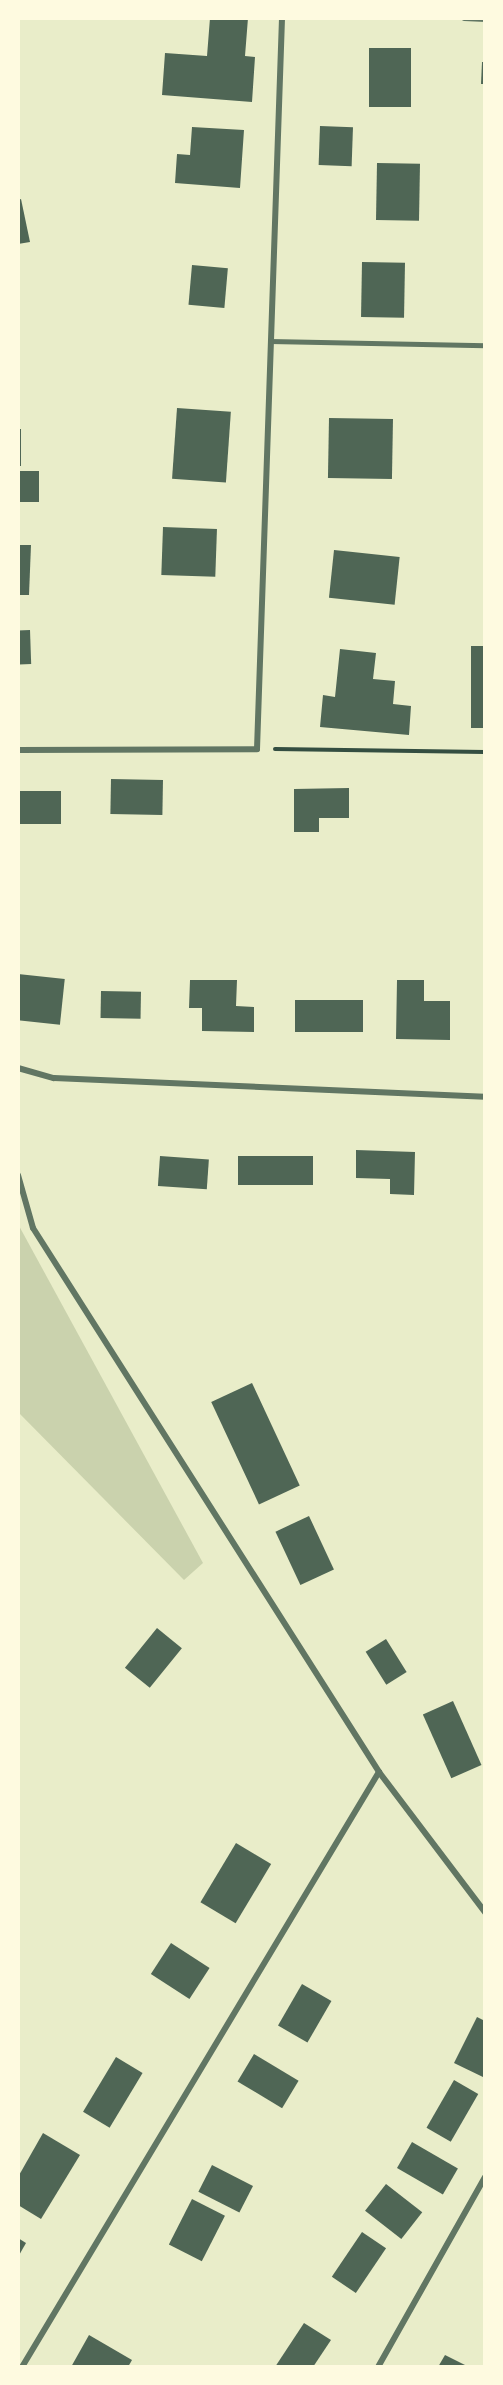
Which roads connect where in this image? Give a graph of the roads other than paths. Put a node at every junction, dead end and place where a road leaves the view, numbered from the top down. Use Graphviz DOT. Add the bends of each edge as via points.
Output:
graph roads {
  1 [pos="282,18"];
  2 [pos="464,18"];
  3 [pos="485,20"];
  4 [pos="270,341"];
  5 [pos="485,345"];
  6 [pos="18,750"];
  7 [pos="18,1068"];
  8 [pos="485,1097"];
  9 [pos="18,1176"];
  10 [pos="379,1772"];
  11 [pos="485,1912"];
  12 [pos="485,2177"];
  13 [pos="22,2367"];
  14 [pos="378,2367"];
  1 -- 4 [label="street"];
  2 -- 3 [label="lane"];
  4 -- 5 [label="lane"];
  4 -- 6 [label="street" via="256,749"];
  7 -- 8 [label="street" via="54,1078"];
  9 -- 10 [label="street" via="33,1228"];
  10 -- 11 [label="street"];
  10 -- 13 [label="street"];
  12 -- 14 [label="street"];
}
